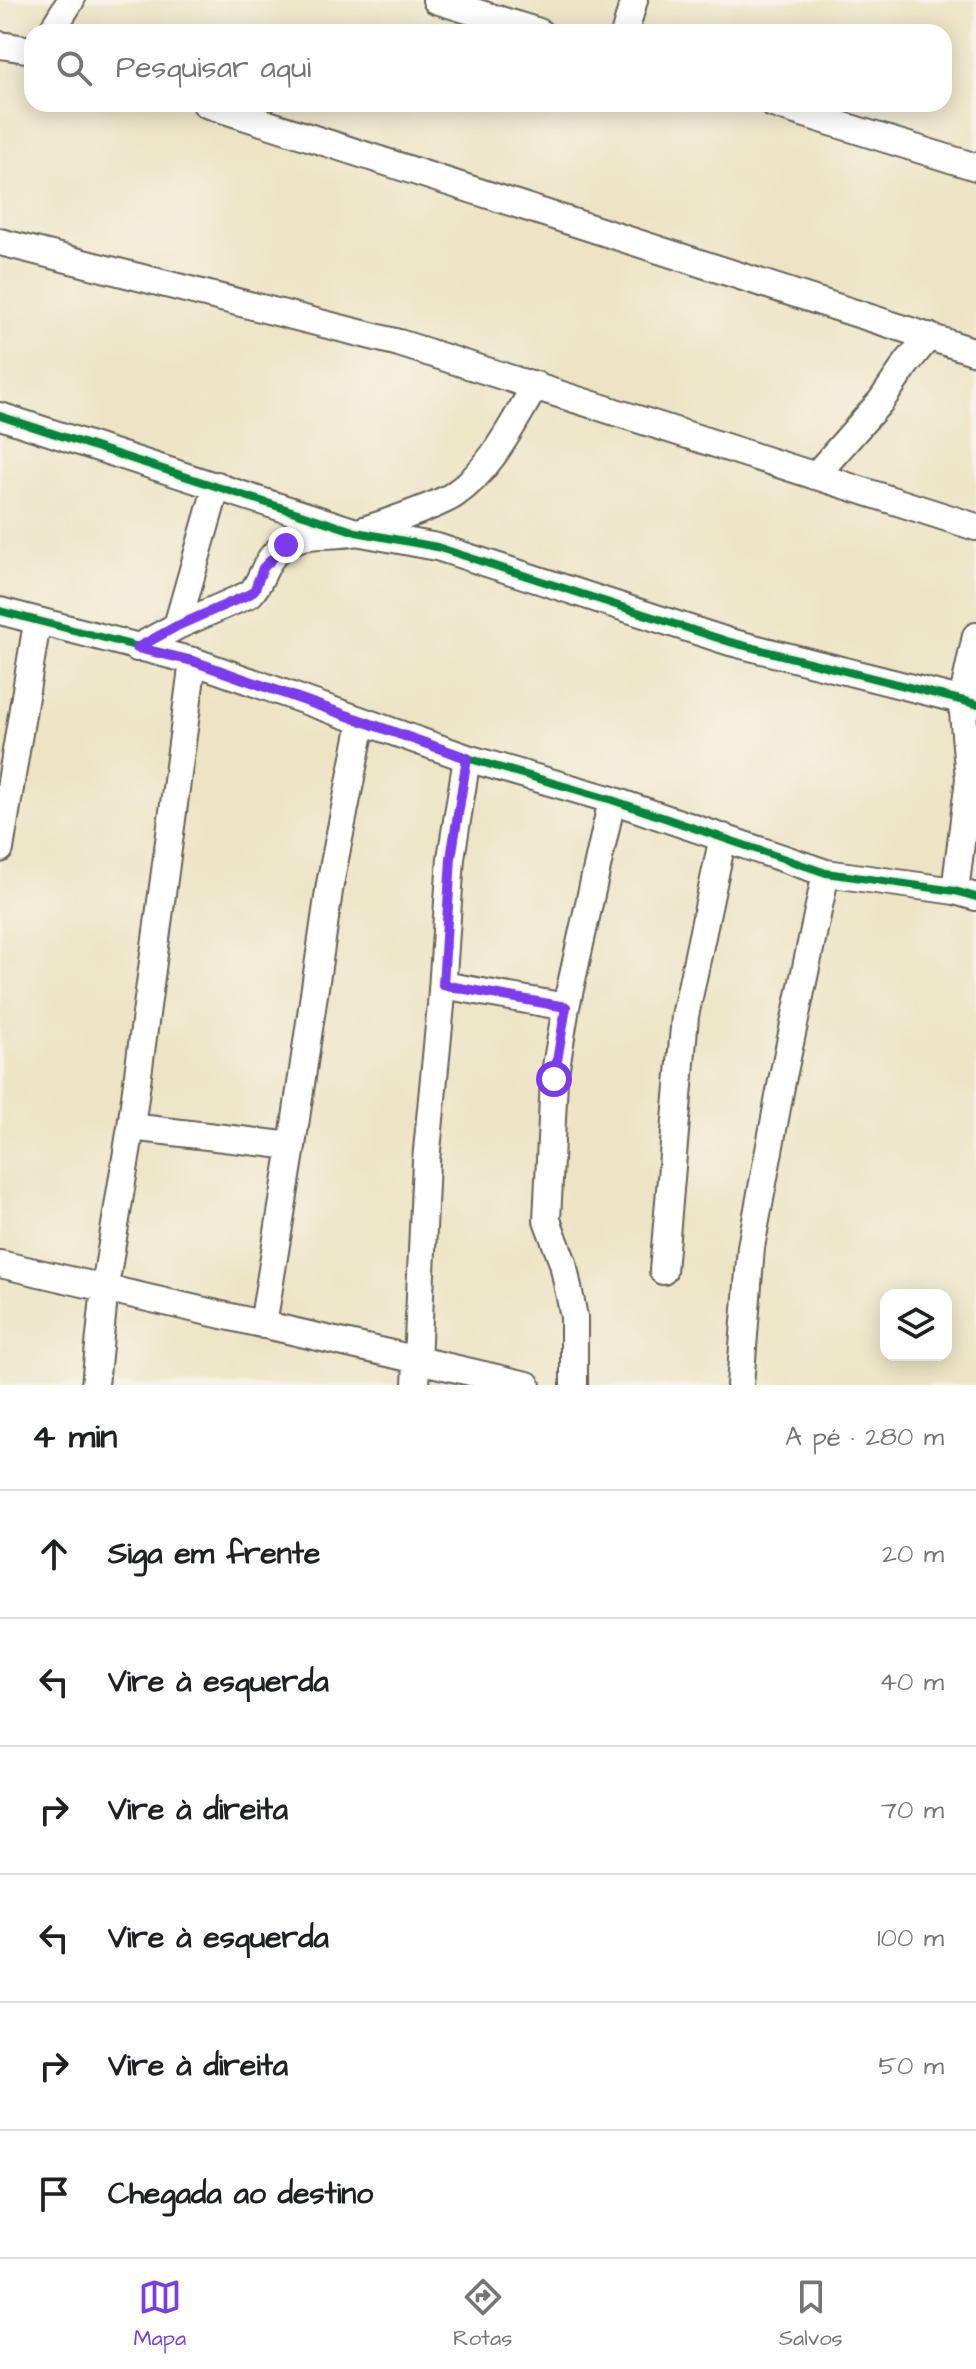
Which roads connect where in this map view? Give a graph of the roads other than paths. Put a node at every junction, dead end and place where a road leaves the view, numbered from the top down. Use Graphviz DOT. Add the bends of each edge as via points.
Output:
graph roads {
  1 [pos="71,0"];
  2 [pos="436,0"];
  3 [pos="634,0"];
  4 [pos="56,24"];
  5 [pos="513,24"];
  6 [pos="627,24"];
  7 [pos="0,45"];
  8 [pos="24,49"];
  9 [pos="231,112"];
  10 [pos="799,112"];
  11 [pos="976,167"];
  12 [pos="0,242"];
  13 [pos="929,336"];
  14 [pos="976,352"];
  15 [pos="536,385"];
  16 [pos="0,416"];
  17 [pos="815,476"];
  18 [pos="217,485"];
  19 [pos="976,527"];
  20 [pos="356,532"];
  21 [pos="0,611"];
  22 [pos="37,623"];
  23 [pos="177,626"];
  24 [pos="976,636"];
  25 [pos="137,648"];
  26 [pos="193,661"];
  27 [pos="969,702"];
  28 [pos="362,722"];
  29 [pos="467,758"];
  30 [pos="612,800"];
  31 [pos="723,837"];
  32 [pos="0,849"];
  33 [pos="826,873"];
  34 [pos="965,894"];
  35 [pos="443,985"];
  36 [pos="566,1007"];
  37 [pos="131,1127"];
  38 [pos="292,1146"];
  39 [pos="0,1264"];
  40 [pos="663,1271"];
  41 [pos="105,1287"];
  42 [pos="263,1325"];
  43 [pos="418,1372"];
  44 [pos="95,1385"];
  45 [pos="527,1385"];
  46 [pos="574,1385"];
  47 [pos="740,1385"];
  1 -- 4 [label="street"];
  2 -- 5 [label="street"];
  3 -- 6 [label="street"];
  7 -- 8 [label="street"];
  9 -- 13 [label="street"];
  10 -- 11 [label="street"];
  12 -- 15 [label="street" via="399,343"];
  13 -- 14 [label="street"];
  13 -- 17 [label="street"];
  15 -- 17 [label="street"];
  15 -- 20 [label="street" via="498,447 454,496"];
  16 -- 18 [label="street"];
  17 -- 19 [label="street"];
  18 -- 20 [label="street"];
  18 -- 23 [label="street"];
  20 -- 23 [label="street" via="303,536 263,568 250,594"];
  20 -- 27 [label="street" via="437,547 730,642"];
  21 -- 22 [label="street"];
  22 -- 25 [label="street"];
  22 -- 32 [label="street"];
  23 -- 25 [label="street"];
  24 -- 27 [label="street"];
  25 -- 26 [label="street"];
  26 -- 28 [label="street"];
  26 -- 37 [label="street"];
  27 -- 34 [label="street"];
  28 -- 29 [label="street"];
  28 -- 38 [label="street" via="330,884"];
  29 -- 30 [label="street"];
  29 -- 35 [label="street" via="451,858"];
  30 -- 31 [label="street"];
  30 -- 36 [label="street"];
  31 -- 33 [label="street"];
  31 -- 40 [label="street" via="685,1016"];
  33 -- 34 [label="street"];
  33 -- 47 [label="street" via="751,1247"];
  35 -- 36 [label="street"];
  35 -- 43 [label="street" via="426,1161"];
  36 -- 46 [label="street" via="554,1079 547,1220 574,1317"];
  37 -- 38 [label="street"];
  37 -- 41 [label="street"];
  38 -- 42 [label="street"];
  39 -- 41 [label="street"];
  41 -- 42 [label="street"];
  41 -- 44 [label="street"];
  42 -- 43 [label="street"];
  43 -- 45 [label="street"];
}
